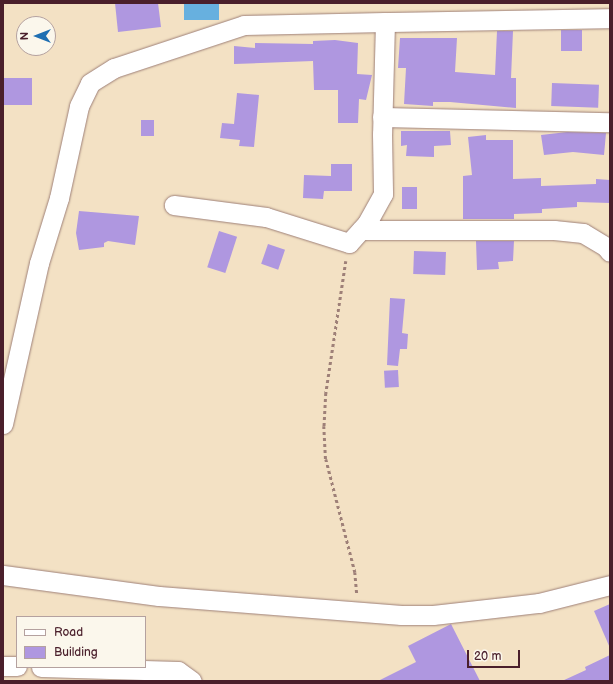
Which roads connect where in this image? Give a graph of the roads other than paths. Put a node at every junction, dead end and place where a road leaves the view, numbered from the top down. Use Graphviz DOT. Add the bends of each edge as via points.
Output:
graph roads {
  1 [pos="610,18"];
  2 [pos="385,22"];
  3 [pos="382,118"];
  4 [pos="610,122"];
  5 [pos="174,205"];
  6 [pos="355,236"];
  7 [pos="610,252"];
  8 [pos="3,424"];
  9 [pos="3,575"];
  10 [pos="610,584"];
  11 [pos="3,666"];
  12 [pos="16,666"];
  13 [pos="74,668"];
  14 [pos="192,681"];
  1 -- 2 [label="street"];
  2 -- 3 [label="street"];
  2 -- 8 [label="street" via="244,24 114,68 90,83 79,106 60,198 39,263"];
  3 -- 4 [label="street"];
  3 -- 6 [label="street" via="383,194"];
  5 -- 6 [label="street" via="266,217"];
  6 -- 7 [label="street" via="554,230 583,233"];
  9 -- 10 [label="street" via="159,596 360,612 433,615 538,603"];
  11 -- 12 [label="street"];
  13 -- 14 [label="street" via="178,671"];
}
